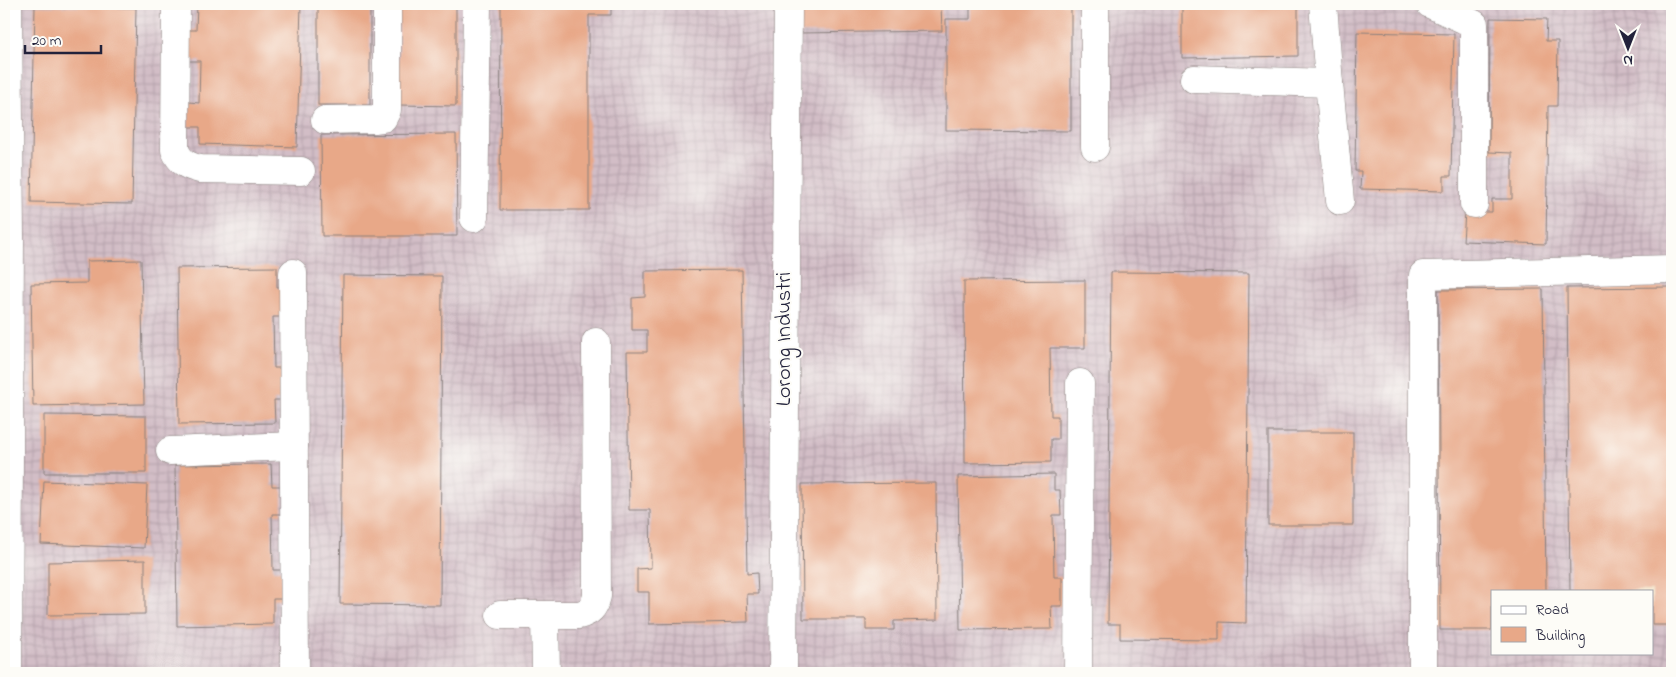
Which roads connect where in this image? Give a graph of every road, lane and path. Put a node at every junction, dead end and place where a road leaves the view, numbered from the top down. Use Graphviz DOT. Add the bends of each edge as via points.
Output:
graph roads {
  1 [pos="8,4"];
  2 [pos="176,4"];
  3 [pos="386,4"];
  4 [pos="477,4"];
  5 [pos="788,4"];
  6 [pos="1095,4"];
  7 [pos="1323,4"];
  8 [pos="1430,4"];
  9 [pos="1194,79"];
  10 [pos="1329,83"];
  11 [pos="324,120"];
  12 [pos="1095,147"];
  13 [pos="301,171"];
  14 [pos="1340,201"];
  15 [pos="1474,204"];
  16 [pos="474,218"];
  17 [pos="1672,269"];
  18 [pos="293,273"];
  19 [pos="596,342"];
  20 [pos="1080,383"];
  21 [pos="294,446"];
  22 [pos="170,451"];
  23 [pos="500,615"];
  24 [pos="545,616"];
  25 [pos="8,673"];
  26 [pos="295,673"];
  27 [pos="546,673"];
  28 [pos="783,673"];
  29 [pos="1078,673"];
  30 [pos="1423,673"];
  1 -- 25 [label="street"];
  2 -- 13 [label="street" via="175,150 179,159 200,169"];
  3 -- 11 [label="street" via="387,110 383,118"];
  4 -- 16 [label="street"];
  5 -- 28 [label="street, Lorong Industri"];
  6 -- 12 [label="street"];
  7 -- 10 [label="street"];
  8 -- 15 [label="street" via="1474,24"];
  9 -- 10 [label="street"];
  10 -- 14 [label="street"];
  17 -- 30 [label="street" via="1423,275"];
  18 -- 21 [label="street"];
  19 -- 24 [label="street" via="597,596 595,606 588,612"];
  20 -- 29 [label="street"];
  21 -- 22 [label="street"];
  21 -- 26 [label="street"];
  23 -- 24 [label="street"];
  24 -- 27 [label="street"];
}
